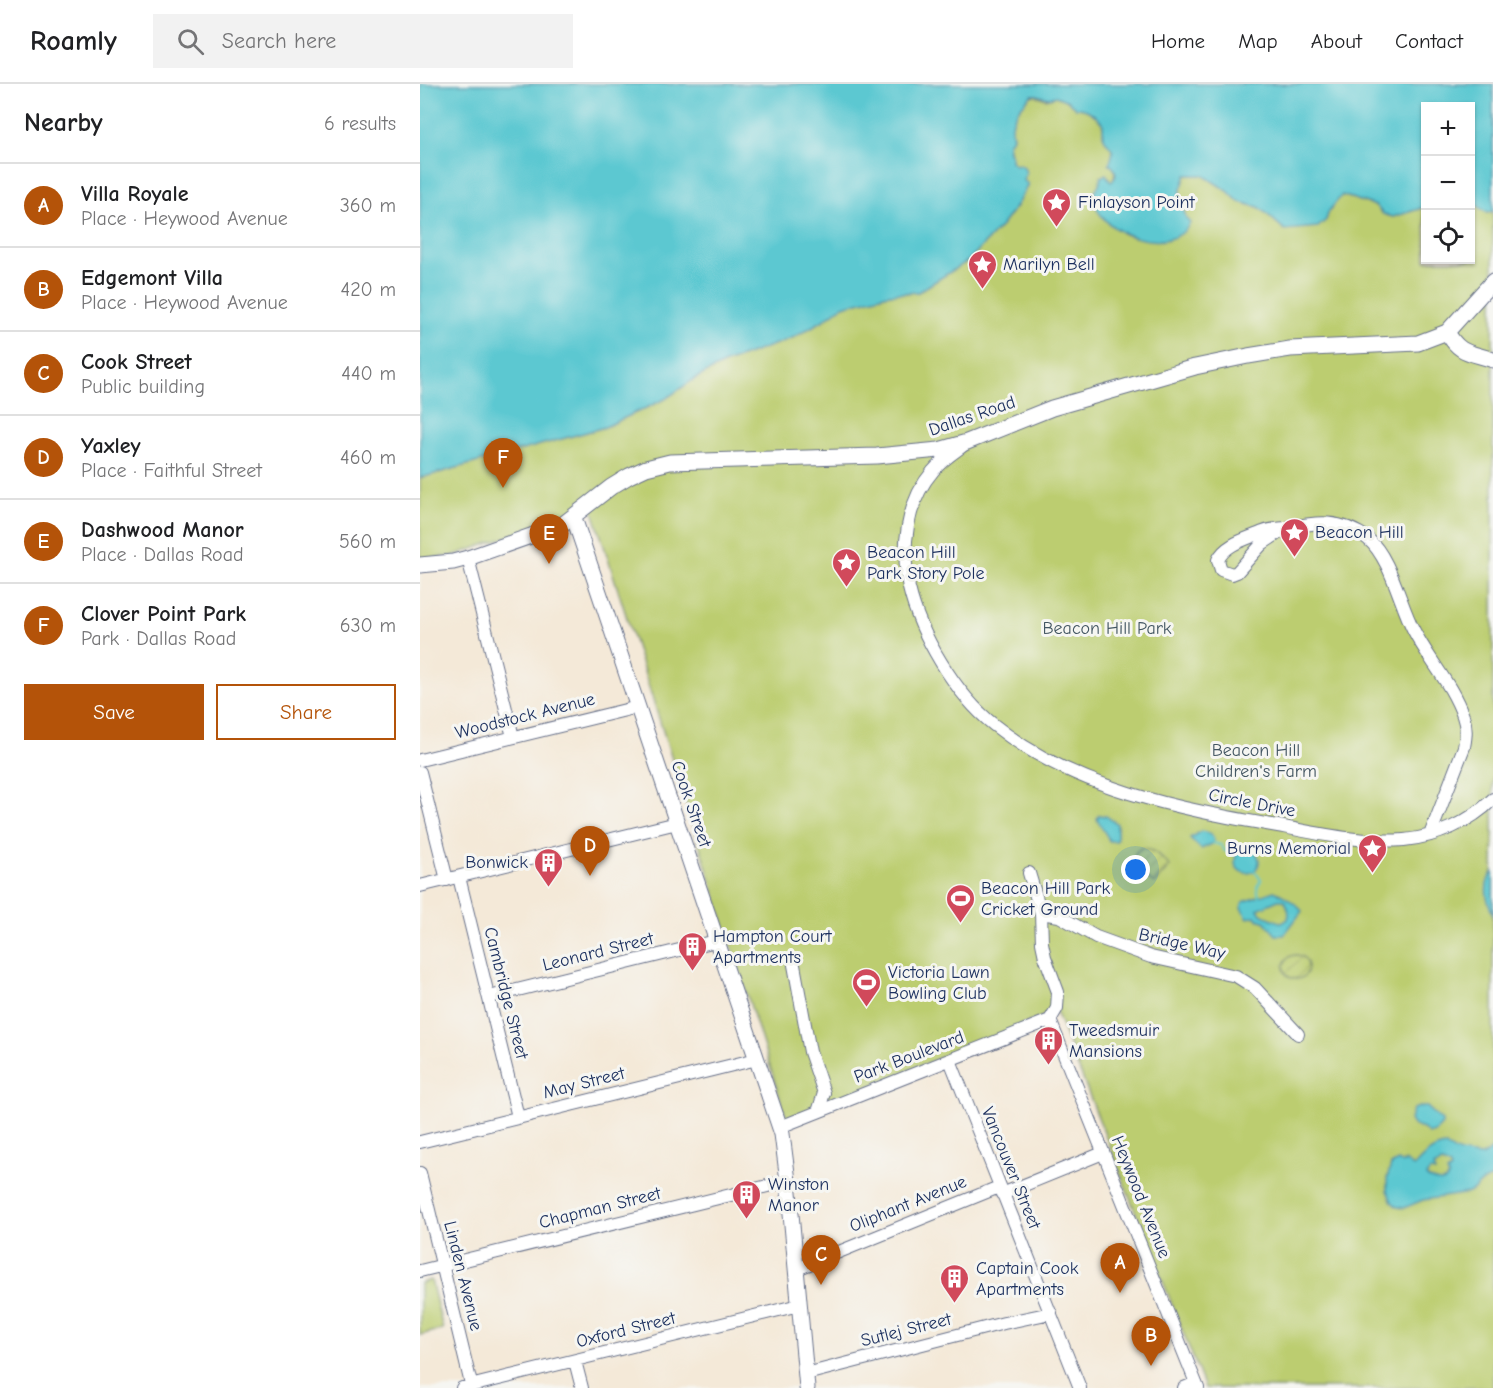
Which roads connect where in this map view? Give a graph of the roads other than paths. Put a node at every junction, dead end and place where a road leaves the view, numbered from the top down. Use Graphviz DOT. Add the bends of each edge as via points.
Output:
graph roads {
  1 [pos="1493,281"];
  2 [pos="1447,332"];
  3 [pos="1493,360"];
  4 [pos="967,442"];
  5 [pos="574,518"];
  6 [pos="1286,528"];
  7 [pos="468,558"];
  8 [pos="420,565"];
  9 [pos="638,707"];
  10 [pos="513,737"];
  11 [pos="420,760"];
  12 [pos="420,772"];
  13 [pos="1493,799"];
  14 [pos="677,823"];
  15 [pos="1430,835"];
  16 [pos="1029,873"];
  17 [pos="453,878"];
  18 [pos="420,886"];
  19 [pos="1041,913"];
  20 [pos="716,941"];
  21 [pos="794,965"];
  22 [pos="489,997"];
  23 [pos="1050,1020"];
  24 [pos="1298,1034"];
  25 [pos="758,1059"];
  26 [pos="950,1060"];
  27 [pos="824,1093"];
  28 [pos="844,1102"];
  29 [pos="818,1112"];
  30 [pos="518,1118"];
  31 [pos="780,1127"];
  32 [pos="420,1142"];
  33 [pos="1103,1153"];
  34 [pos="420,1173"];
  35 [pos="788,1181"];
  36 [pos="1001,1190"];
  37 [pos="442,1265"];
  38 [pos="797,1269"];
  39 [pos="420,1271"];
  40 [pos="799,1305"];
  41 [pos="1051,1313"];
  42 [pos="575,1361"];
  43 [pos="806,1381"];
  44 [pos="1193,1386"];
  45 [pos="468,1387"];
  46 [pos="582,1388"];
  47 [pos="1080,1388"];
  1 -- 2 [label="main road, Dallas Road"];
  2 -- 3 [label="main road" via="1461,350"];
  2 -- 4 [label="main road, Dallas Road" via="1405,345 1290,349 1195,367 1052,408"];
  4 -- 5 [label="main road, Dallas Road" via="908,454 670,462 628,476"];
  4 -- 15 [label="street, Circle Drive" via="937,466 921,488 908,525 906,562 913,600 927,633 954,680 996,727 1032,751 1101,783 1192,810 1378,841"];
  5 -- 7 [label="main road, Dallas Road"];
  5 -- 9 [label="main road, Cook Street"];
  6 -- 6 [label="street" via="1270,529 1225,550 1218,560 1221,570 1237,572 1262,544"];
  6 -- 15 [label="street" via="1318,522 1343,526 1369,540 1392,576 1413,629 1456,700 1467,732"];
  7 -- 8 [label="main road, Dallas Road"];
  7 -- 10 [label="street"];
  9 -- 10 [label="street, Woodstock Avenue"];
  9 -- 14 [label="main road, Cook Street"];
  10 -- 11 [label="street, Woodstock Avenue"];
  12 -- 17 [label="street, Cambridge Street"];
  13 -- 15 [label="street, Circle Drive" via="1461,822"];
  14 -- 17 [label="street"];
  14 -- 20 [label="main road, Cook Street"];
  16 -- 19 [label="street"];
  17 -- 18 [label="street"];
  17 -- 22 [label="street, Cambridge Street"];
  19 -- 23 [label="street" via="1045,957 1058,992 1057,1008"];
  19 -- 24 [label="street, Bridge Way" via="1059,916 1096,937 1151,957 1236,975 1255,988"];
  20 -- 22 [label="street, Leonard Street"];
  20 -- 25 [label="main road, Cook Street"];
  21 -- 27 [label="street" via="810,1052"];
  22 -- 30 [label="street, Cambridge Street"];
  23 -- 26 [label="street, Park Boulevard"];
  23 -- 33 [label="street, Heywood Avenue"];
  25 -- 30 [label="street, May Street"];
  25 -- 31 [label="main road, Cook Street"];
  26 -- 28 [label="street, Park Boulevard"];
  26 -- 36 [label="street, Vancouver Street"];
  27 -- 28 [label="street"];
  27 -- 29 [label="street"];
  28 -- 29 [label="street, Park Boulevard"];
  29 -- 31 [label="street, Park Boulevard"];
  30 -- 32 [label="street, May Street"];
  31 -- 35 [label="main road, Cook Street"];
  33 -- 36 [label="street, Oliphant Avenue"];
  33 -- 44 [label="street, Heywood Avenue"];
  34 -- 37 [label="street, Linden Avenue"];
  35 -- 37 [label="street, Chapman Street"];
  35 -- 38 [label="main road, Cook Street"];
  36 -- 38 [label="street, Oliphant Avenue"];
  36 -- 41 [label="street, Vancouver Street"];
  37 -- 39 [label="street, Chapman Street"];
  37 -- 45 [label="street, Linden Avenue"];
  38 -- 40 [label="main road, Cook Street"];
  40 -- 42 [label="street, Oxford Street"];
  40 -- 43 [label="main road, Cook Street"];
  41 -- 43 [label="street, Sutlej Street"];
  41 -- 47 [label="street, Vancouver Street"];
  42 -- 45 [label="street, Oxford Street"];
  42 -- 46 [label="street"];
}
